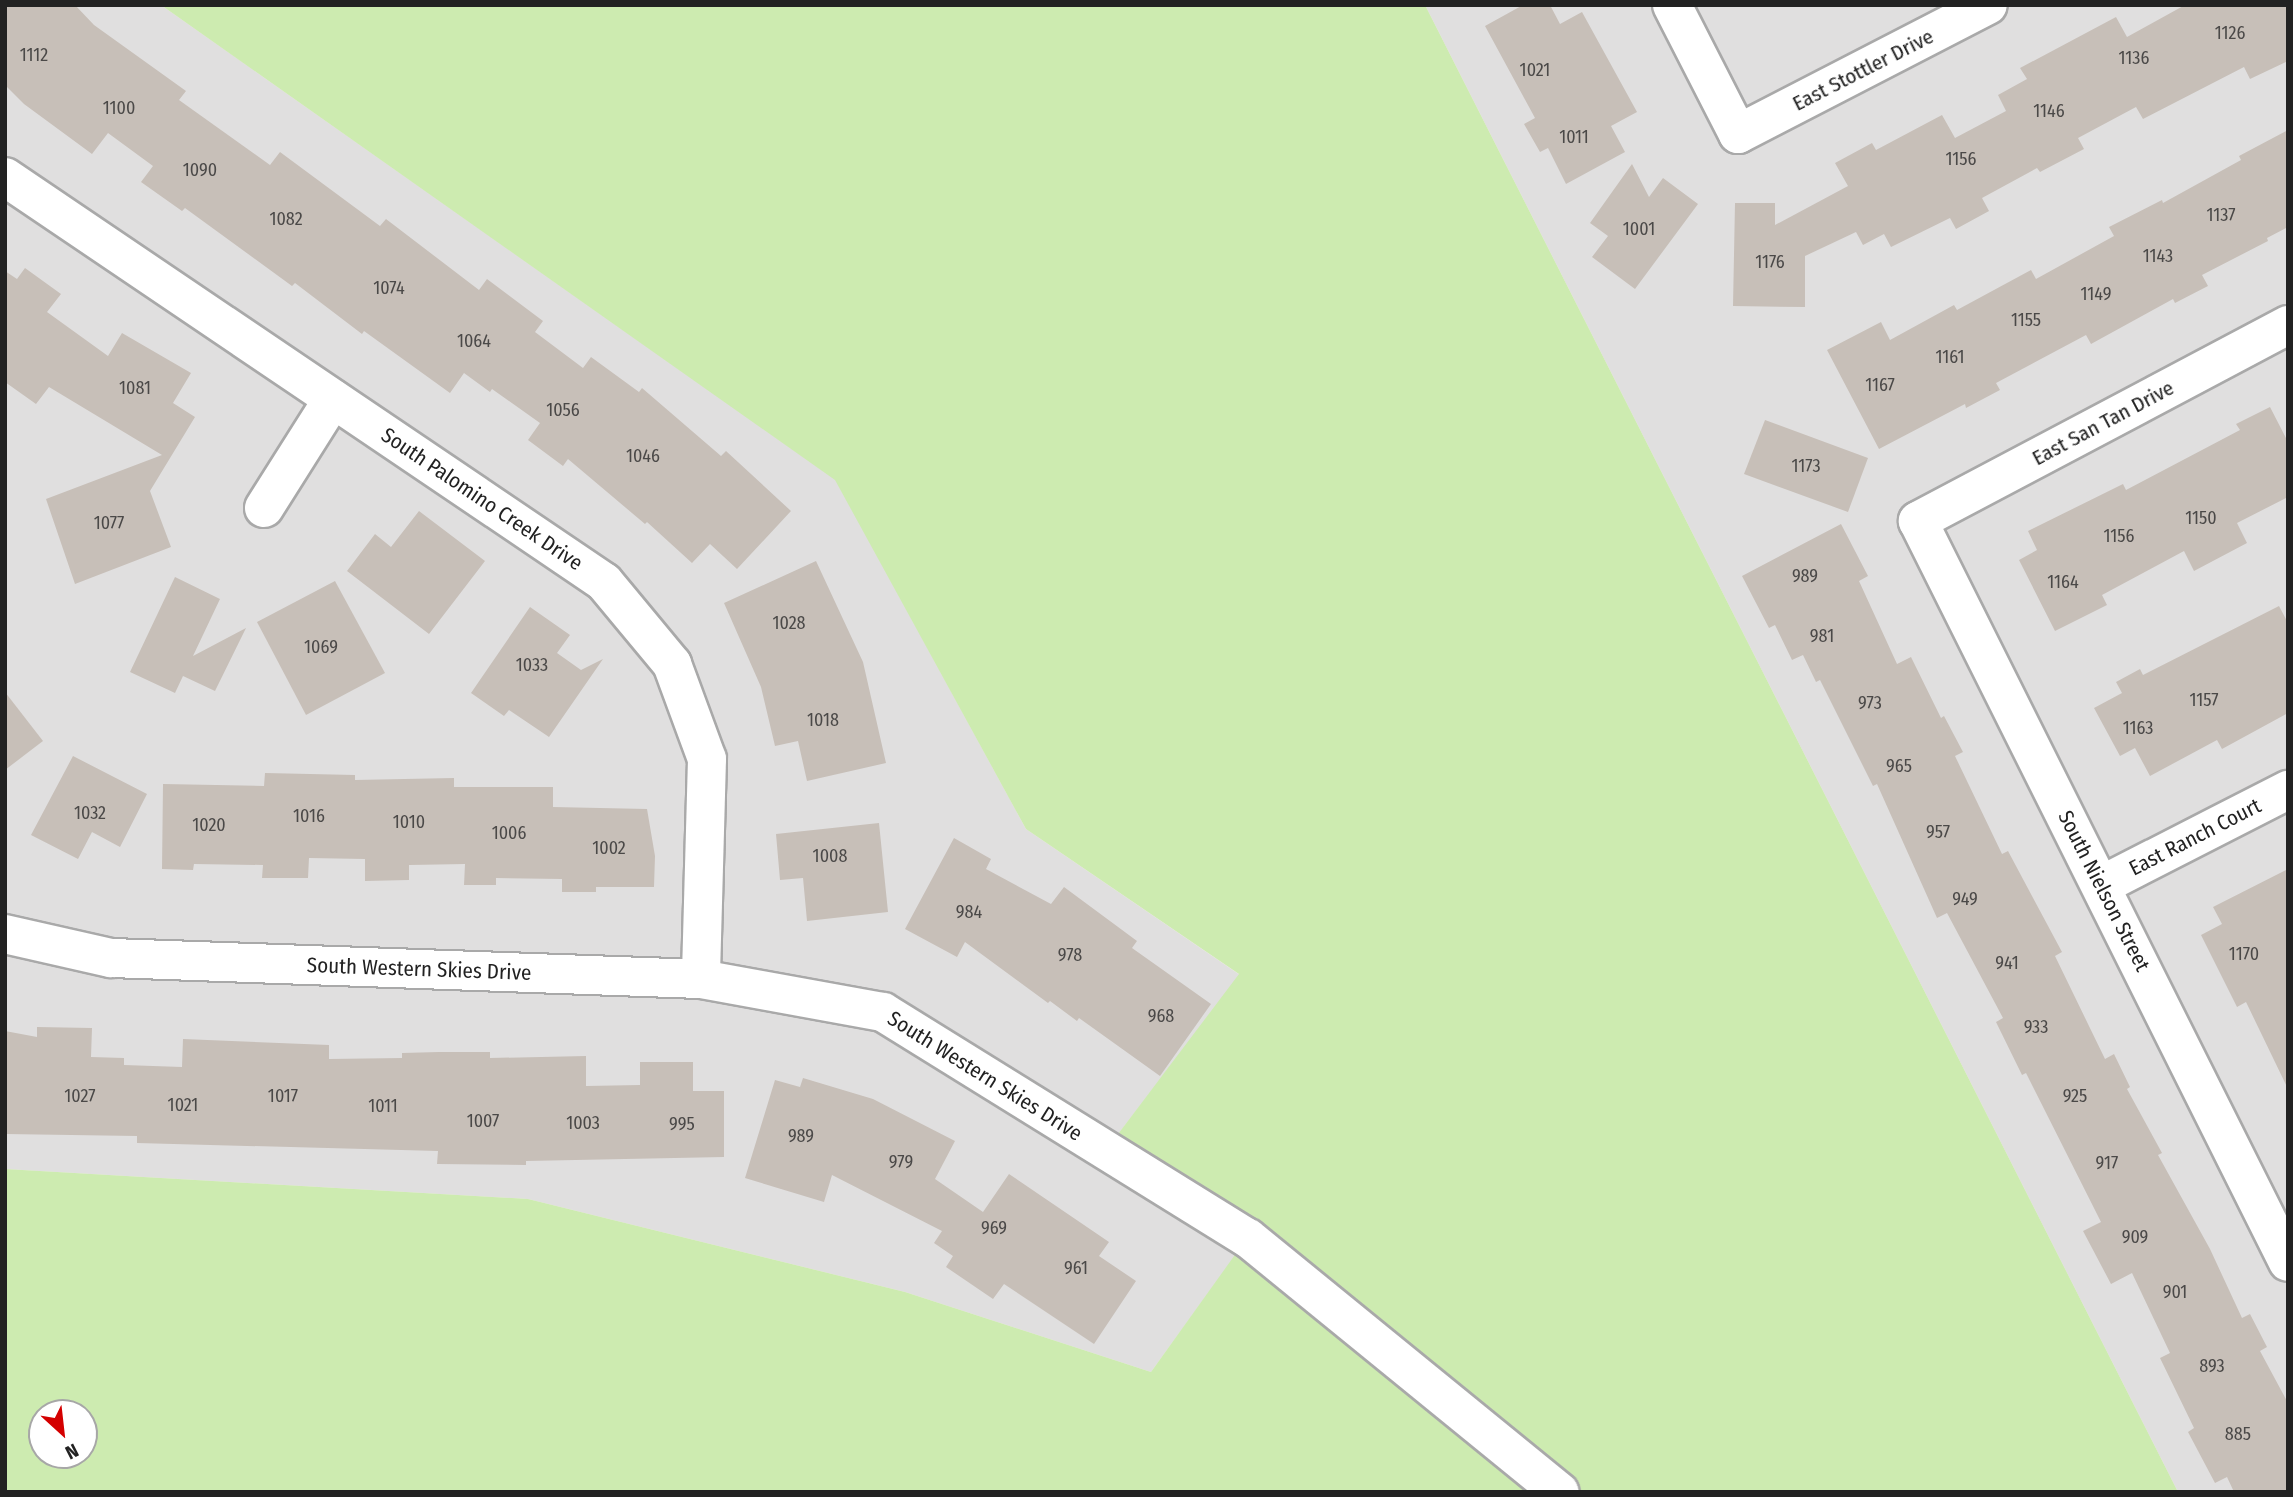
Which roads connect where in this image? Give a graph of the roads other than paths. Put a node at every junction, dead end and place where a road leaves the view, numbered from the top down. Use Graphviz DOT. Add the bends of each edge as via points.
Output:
graph roads {
  1 [pos="1672,5"];
  2 [pos="1987,5"];
  3 [pos="5,177"];
  4 [pos="2288,325"];
  5 [pos="333,399"];
  6 [pos="264,508"];
  7 [pos="1918,521"];
  8 [pos="2288,790"];
  9 [pos="2102,885"];
  10 [pos="5,934"];
  11 [pos="701,979"];
  12 [pos="2288,1262"];
  13 [pos="1559,1492"];
  1 -- 2 [label="street, East Stottler Drive" via="1738,134"];
  3 -- 5 [label="street, South Palomino Creek Drive"];
  4 -- 7 [label="street, East San Tan Drive"];
  5 -- 6 [label="street"];
  5 -- 11 [label="street, South Palomino Creek Drive" via="604,582 672,664 707,759"];
  7 -- 9 [label="street, South Nielson Street"];
  8 -- 9 [label="street, East Ranch Court"];
  9 -- 12 [label="street, South Nielson Street"];
  10 -- 11 [label="street, South Western Skies Drive" via="111,958"];
  11 -- 13 [label="street, South Western Skies Drive" via="883,1012 1248,1238"];
}
